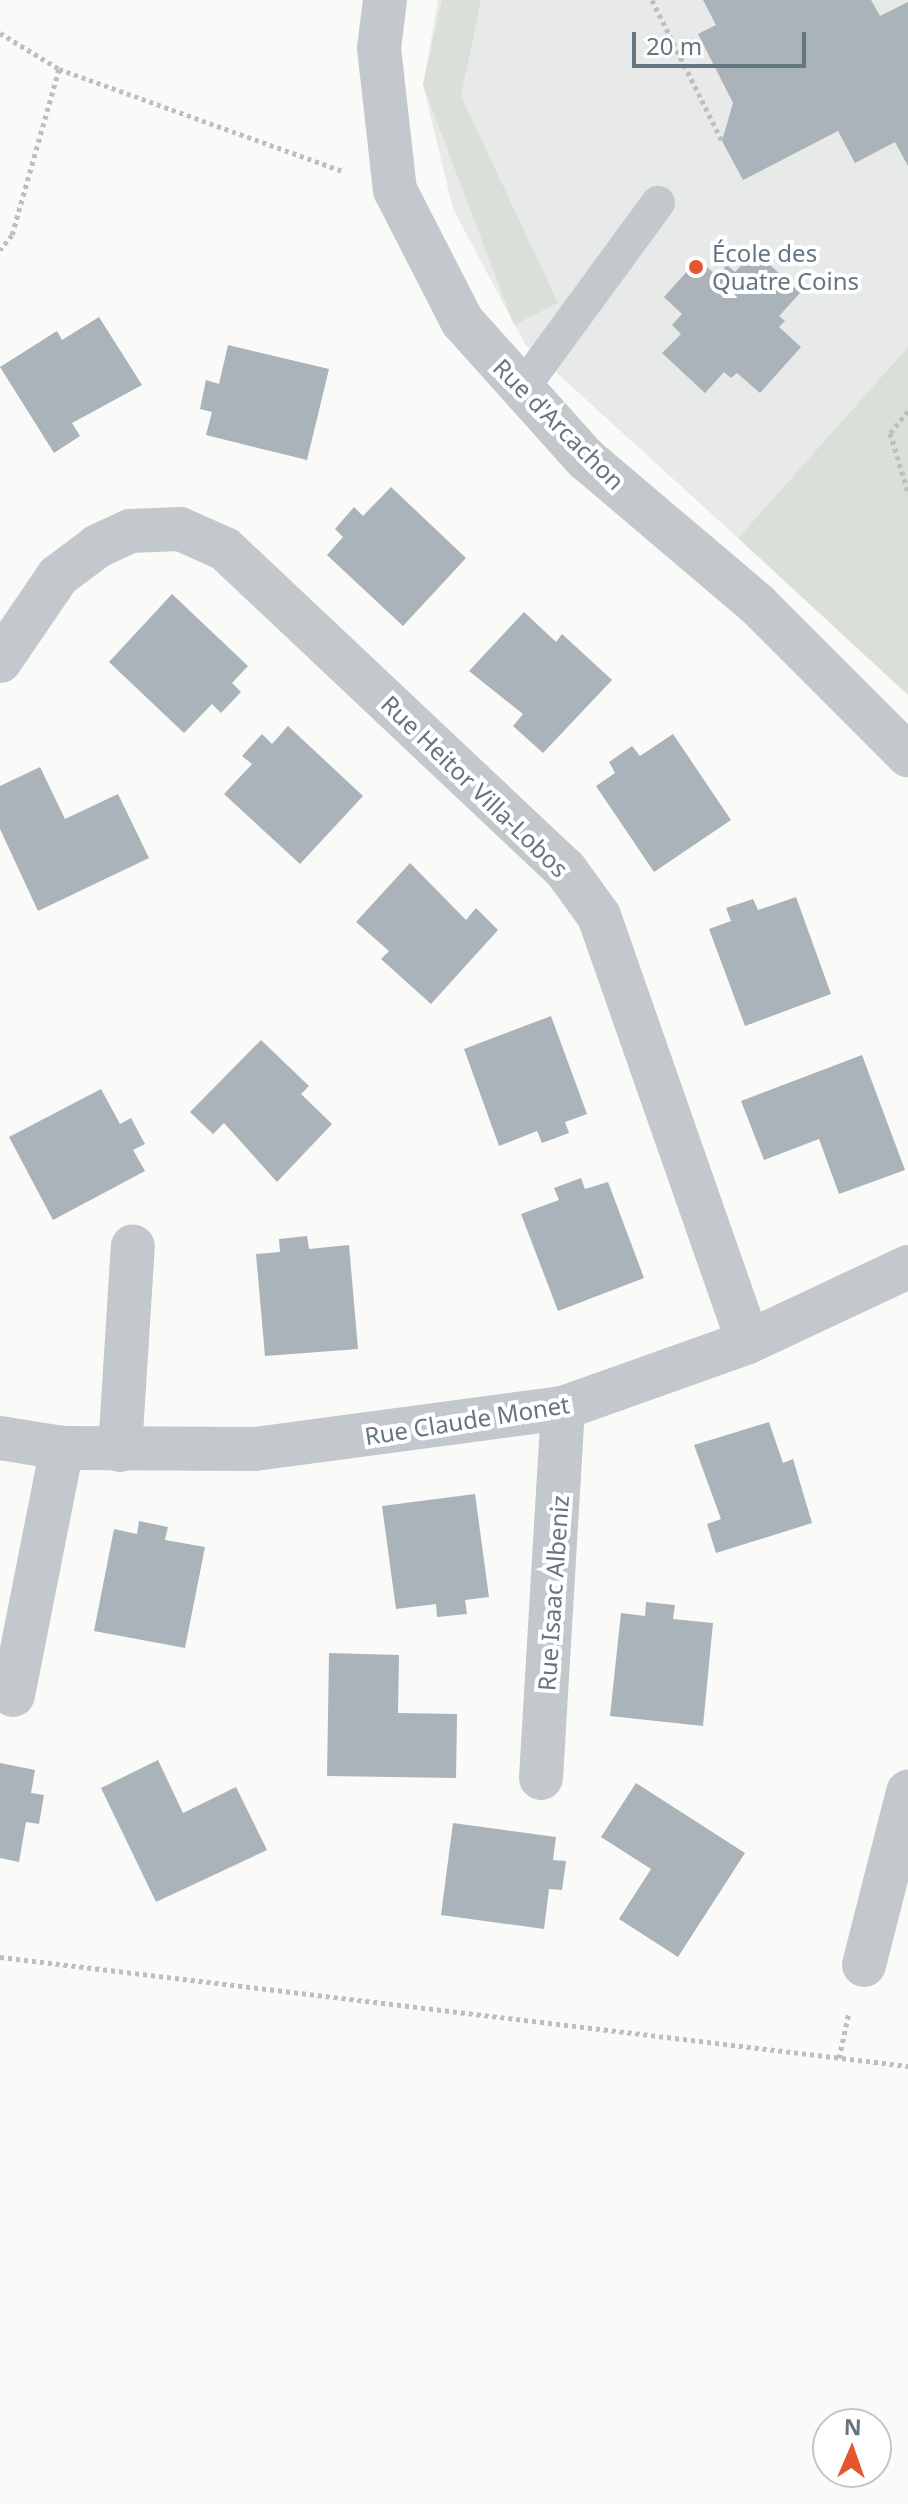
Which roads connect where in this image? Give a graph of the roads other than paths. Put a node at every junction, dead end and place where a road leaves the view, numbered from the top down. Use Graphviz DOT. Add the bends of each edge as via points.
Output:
graph roads {
  1 [pos="385,0"];
  2 [pos="658,203"];
  3 [pos="521,390"];
  4 [pos="0,661"];
  5 [pos="908,755"];
  6 [pos="133,1246"];
  7 [pos="908,1267"];
  8 [pos="748,1342"];
  9 [pos="563,1408"];
  10 [pos="0,1438"];
  11 [pos="62,1448"];
  12 [pos="120,1450"];
  13 [pos="13,1695"];
  14 [pos="541,1778"];
  15 [pos="908,1792"];
  16 [pos="864,1965"];
  1 -- 3 [label="street, Rue d'Arcachon" via="379,48 395,190 462,321"];
  2 -- 3 [label="lane"];
  3 -- 5 [label="street, Rue d'Arcachon" via="586,459 757,604"];
  4 -- 8 [label="street, Rue Heitor Villa-Lobos" via="58,576 98,546 130,531 180,529 225,549 565,869 599,916"];
  6 -- 12 [label="street"];
  7 -- 8 [label="street, Rue Claude Monet"];
  8 -- 9 [label="street, Rue Claude Monet"];
  9 -- 12 [label="street, Rue Claude Monet" via="270,1448"];
  9 -- 14 [label="street, Rue Isaac Albeniz"];
  10 -- 11 [label="street, Rue Claude Monet"];
  11 -- 12 [label="street, Rue Claude Monet"];
  11 -- 13 [label="street"];
  15 -- 16 [label="street"];
}
